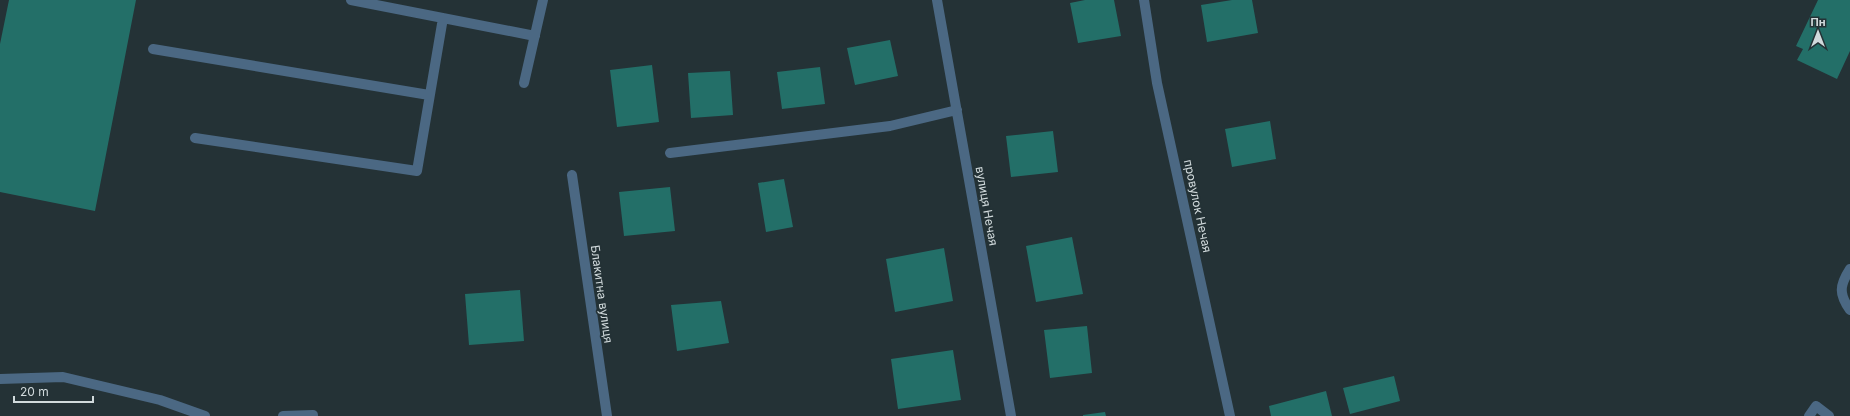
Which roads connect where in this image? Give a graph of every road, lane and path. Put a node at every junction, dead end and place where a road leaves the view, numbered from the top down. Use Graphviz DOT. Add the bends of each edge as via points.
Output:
graph roads {
  1 [pos="351,0"];
  2 [pos="543,0"];
  3 [pos="937,0"];
  4 [pos="1144,0"];
  5 [pos="443,18"];
  6 [pos="535,36"];
  7 [pos="153,49"];
  8 [pos="524,83"];
  9 [pos="429,95"];
  10 [pos="956,110"];
  11 [pos="194,138"];
  12 [pos="670,153"];
  13 [pos="572,175"];
  14 [pos="1850,269"];
  15 [pos="1850,310"];
  16 [pos="0,379"];
  17 [pos="312,415"];
  18 [pos="205,416"];
  19 [pos="283,416"];
  20 [pos="607,416"];
  21 [pos="1011,416"];
  22 [pos="1230,416"];
  23 [pos="1809,416"];
  24 [pos="1830,416"];
  1 -- 5 [label="street"];
  2 -- 6 [label="street"];
  3 -- 10 [label="street, вулиця Нечая"];
  4 -- 22 [label="street, провулок Нечая" via="1157,83"];
  5 -- 6 [label="street"];
  5 -- 9 [label="street"];
  6 -- 8 [label="street"];
  7 -- 9 [label="street"];
  9 -- 11 [label="street" via="417,171"];
  10 -- 12 [label="street" via="890,126"];
  10 -- 21 [label="street, вулиця Нечая"];
  13 -- 20 [label="street, Блакитна вулиця"];
  14 -- 15 [label="street" via="1842,280 1841,296"];
  16 -- 18 [label="street" via="63,377 160,400"];
  17 -- 19 [label="street"];
  23 -- 24 [label="street" via="1816,406"];
}
